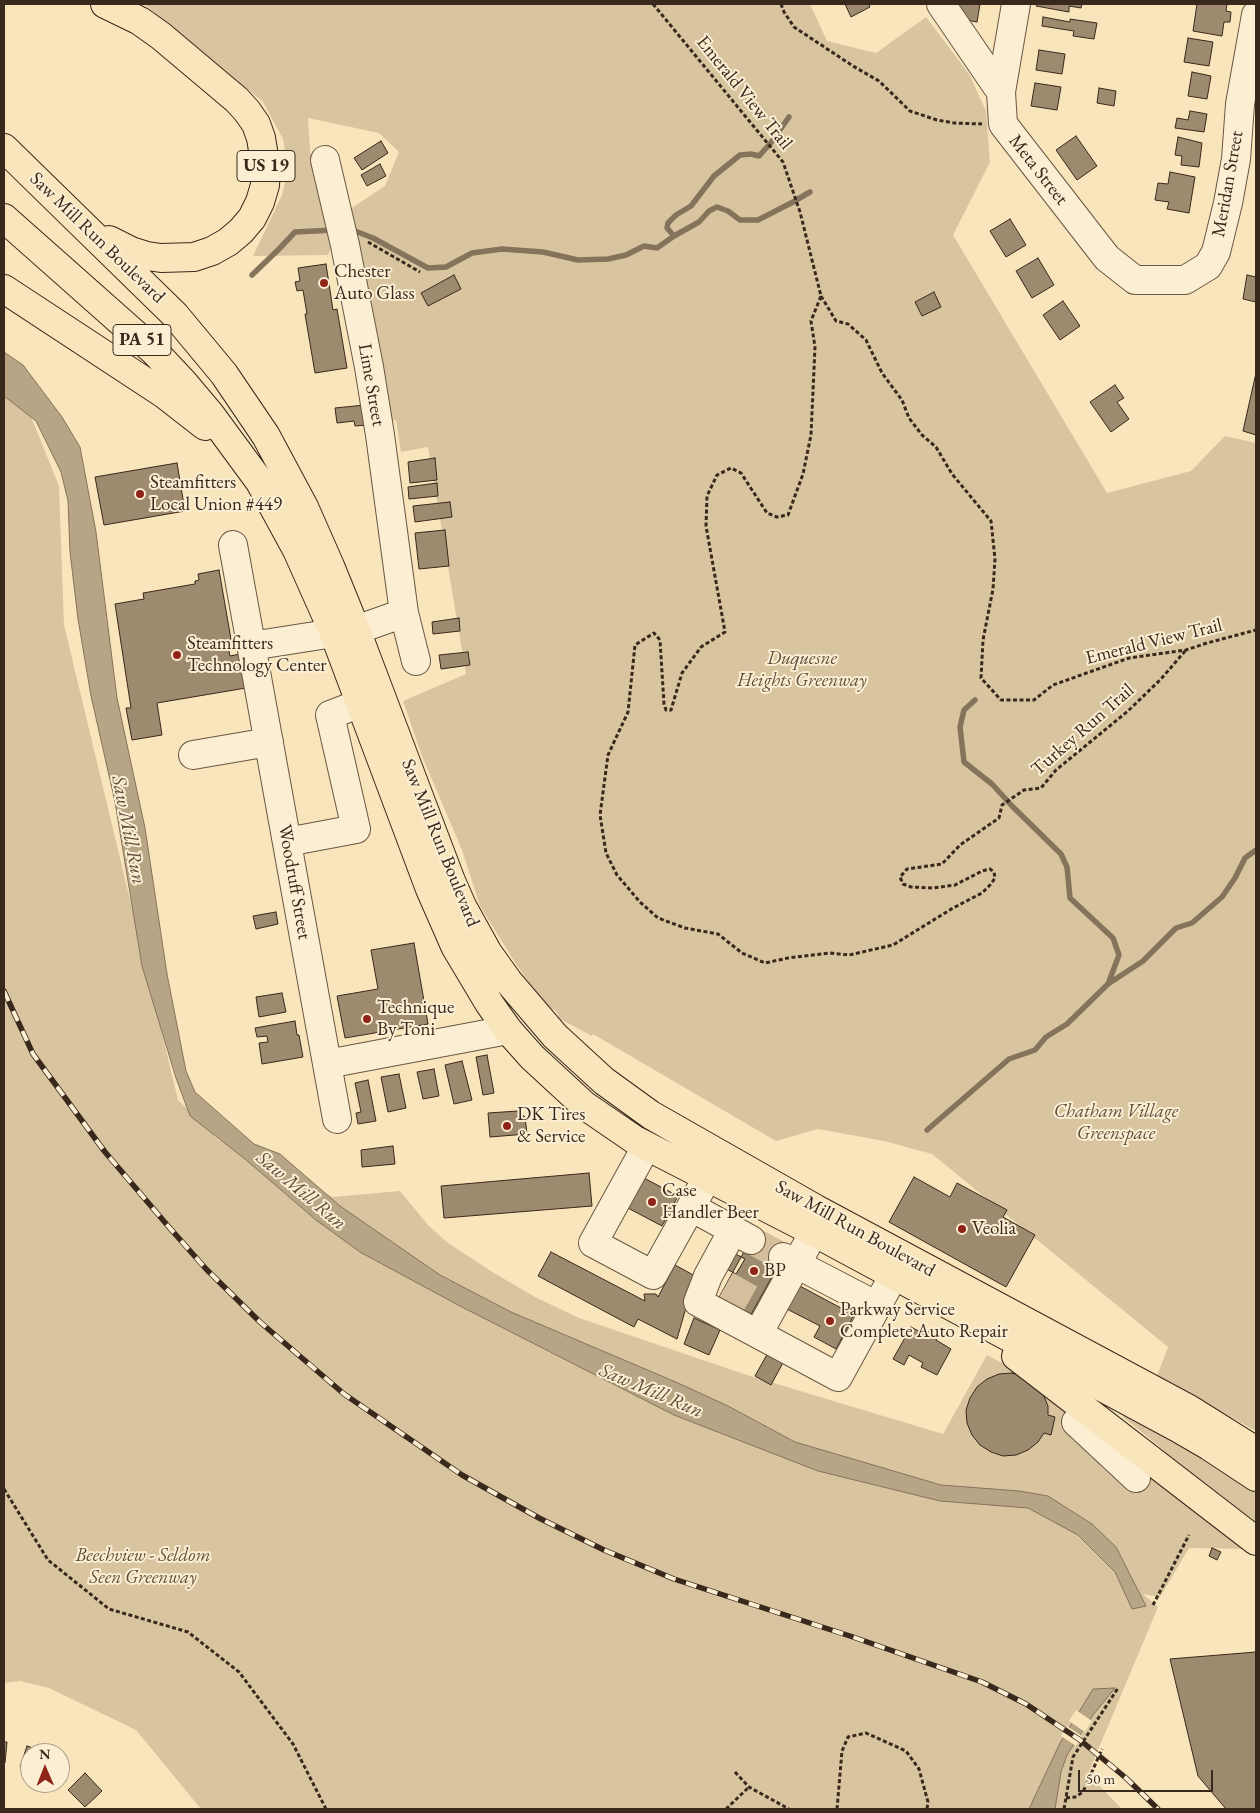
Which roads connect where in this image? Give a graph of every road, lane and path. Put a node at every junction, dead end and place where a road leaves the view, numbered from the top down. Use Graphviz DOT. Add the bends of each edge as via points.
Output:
graph roads {
  1 [pos="105,4"];
  2 [pos="653,4"];
  3 [pos="781,4"];
  4 [pos="941,4"];
  5 [pos="1016,4"];
  6 [pos="1255,25"];
  7 [pos="1001,92"];
  8 [pos="1003,124"];
  9 [pos="4,148"];
  10 [pos="325,160"];
  11 [pos="4,218"];
  12 [pos="89,230"];
  13 [pos="345,245"];
  14 [pos="420,272"];
  15 [pos="1185,280"];
  16 [pos="4,289"];
  17 [pos="821,296"];
  18 [pos="260,482"];
  19 [pos="233,545"];
  20 [pos="404,612"];
  21 [pos="1256,630"];
  22 [pos="345,631"];
  23 [pos="251,646"];
  24 [pos="1186,650"];
  25 [pos="416,661"];
  26 [pos="361,703"];
  27 [pos="269,742"];
  28 [pos="193,755"];
  29 [pos="287,842"];
  30 [pos="508,1030"];
  31 [pos="554,1036"];
  32 [pos="327,1064"];
  33 [pos="337,1119"];
  34 [pos="646,1147"];
  35 [pos="707,1178"];
  36 [pos="691,1207"];
  37 [pos="814,1232"];
  38 [pos="789,1260"];
  39 [pos="894,1275"];
  40 [pos="950,1305"];
  41 [pos="876,1306"];
  42 [pos="758,1334"];
  43 [pos="1075,1424"];
  44 [pos="1256,1451"];
  45 [pos="1256,1477"];
  46 [pos="1136,1478"];
  47 [pos="4,1489"];
  48 [pos="1189,1535"];
  49 [pos="1256,1541"];
  50 [pos="1153,1605"];
  51 [pos="1118,1688"];
  52 [pos="1102,1750"];
  53 [pos="735,1772"];
  54 [pos="749,1787"];
  55 [pos="1066,1798"];
  56 [pos="326,1809"];
  57 [pos="726,1809"];
  58 [pos="789,1809"];
  59 [pos="838,1809"];
  60 [pos="927,1809"];
  61 [pos="1064,1809"];
  1 -- 12 [label="highway, US 19" via="126,13 161,36 248,111 261,138 265,185 252,218 241,231 212,251 194,257 147,256"];
  2 -- 17 [label="path, Emerald View Trail" via="783,162 800,212"];
  3 -- 8 [label="path" via="794,27 879,81 910,111 954,123"];
  4 -- 7 [label="street"];
  5 -- 7 [label="street, Meta Street"];
  6 -- 15 [label="street, Meridan Street" via="1240,104 1236,159 1216,252 1208,266"];
  7 -- 8 [label="street, Meta Street"];
  8 -- 15 [label="street, Meta Street" via="1107,258 1135,280"];
  9 -- 12 [label="highway, Saw Mill Run Boulevard / US 19"];
  10 -- 13 [label="street, Lime Street"];
  11 -- 18 [label="highway, Saw Mill Run Boulevard / PA 51" via="154,351 210,414"];
  12 -- 22 [label="highway, Saw Mill Run Boulevard" via="175,315 245,403 304,507 330,566"];
  13 -- 14 [label="path" via="369,242"];
  13 -- 20 [label="street, Lime Street" via="380,435"];
  16 -- 18 [label="highway" via="192,415"];
  17 -- 24 [label="path, Emerald View Trail" via="836,321 848,324 866,340 882,373 902,400 909,418 936,447 952,474 991,521 995,559 981,678 1001,700 1034,700 1053,685 1129,658"];
  17 -- 24 [label="path, Turkey Run Trail" via="811,321 814,347 812,435 803,474 788,515 777,517 767,513 741,473 731,468 718,475 707,496 706,526 725,632 702,647 682,673 671,710 666,710 664,704 660,640 654,632 635,645 628,712 608,755 600,815 606,852 617,876 640,902 658,918 685,928 718,934 742,953 765,963 830,953 849,955 893,945 982,893 995,878 990,869 955,885 912,887 903,884 900,878 907,869 942,864 960,845 999,818 1002,805 1024,790 1041,788 1056,770 1128,711"];
  18 -- 22 [label="highway, Saw Mill Run Boulevard"];
  19 -- 23 [label="street, Woodruff Street"];
  20 -- 22 [label="street"];
  20 -- 25 [label="street, Lime Street"];
  21 -- 24 [label="path, Emerald View Trail"];
  22 -- 23 [label="street"];
  22 -- 26 [label="highway, Saw Mill Run Boulevard"];
  22 -- 31 [label="highway, Saw Mill Run Boulevard" via="462,906 488,953"];
  23 -- 27 [label="street, Woodruff Street"];
  26 -- 29 [label="street" via="330,715 356,829"];
  26 -- 30 [label="highway, Saw Mill Run Boulevard" via="442,917 472,977"];
  27 -- 28 [label="street"];
  27 -- 29 [label="street, Woodruff Street"];
  29 -- 32 [label="street, Woodruff Street"];
  30 -- 31 [label="highway"];
  30 -- 32 [label="street"];
  30 -- 34 [label="highway, Saw Mill Run Boulevard" via="532,1057 584,1104"];
  31 -- 44 [label="highway, Saw Mill Run Boulevard" via="604,1081 651,1114 816,1209 1189,1409"];
  32 -- 33 [label="street, Woodruff Street"];
  34 -- 35 [label="highway, Saw Mill Run Boulevard"];
  34 -- 36 [label="street" via="593,1243 653,1275"];
  35 -- 36 [label="street"];
  35 -- 37 [label="highway, Saw Mill Run Boulevard"];
  36 -- 42 [label="street" via="742,1235 717,1281 698,1302"];
  37 -- 38 [label="street"];
  37 -- 39 [label="highway, Saw Mill Run Boulevard"];
  38 -- 41 [label="street"];
  38 -- 42 [label="street" via="764,1306"];
  39 -- 40 [label="highway, Saw Mill Run Boulevard"];
  39 -- 41 [label="street"];
  40 -- 43 [label="highway"];
  40 -- 45 [label="highway, Saw Mill Run Boulevard" via="1178,1428"];
  41 -- 42 [label="street" via="838,1377"];
  43 -- 46 [label="street"];
  43 -- 49 [label="highway"];
  47 -- 56 [label="path" via="48,1560 109,1609 188,1632 239,1672 293,1744"];
  48 -- 50 [label="path"];
  51 -- 55 [label="path" via="1073,1757"];
  52 -- 55 [label="path" via="1083,1792"];
  53 -- 54 [label="path"];
  54 -- 57 [label="path"];
  54 -- 58 [label="path"];
  55 -- 61 [label="path"];
  59 -- 60 [label="path" via="842,1751 848,1737 866,1733 906,1751 919,1769"];
}
